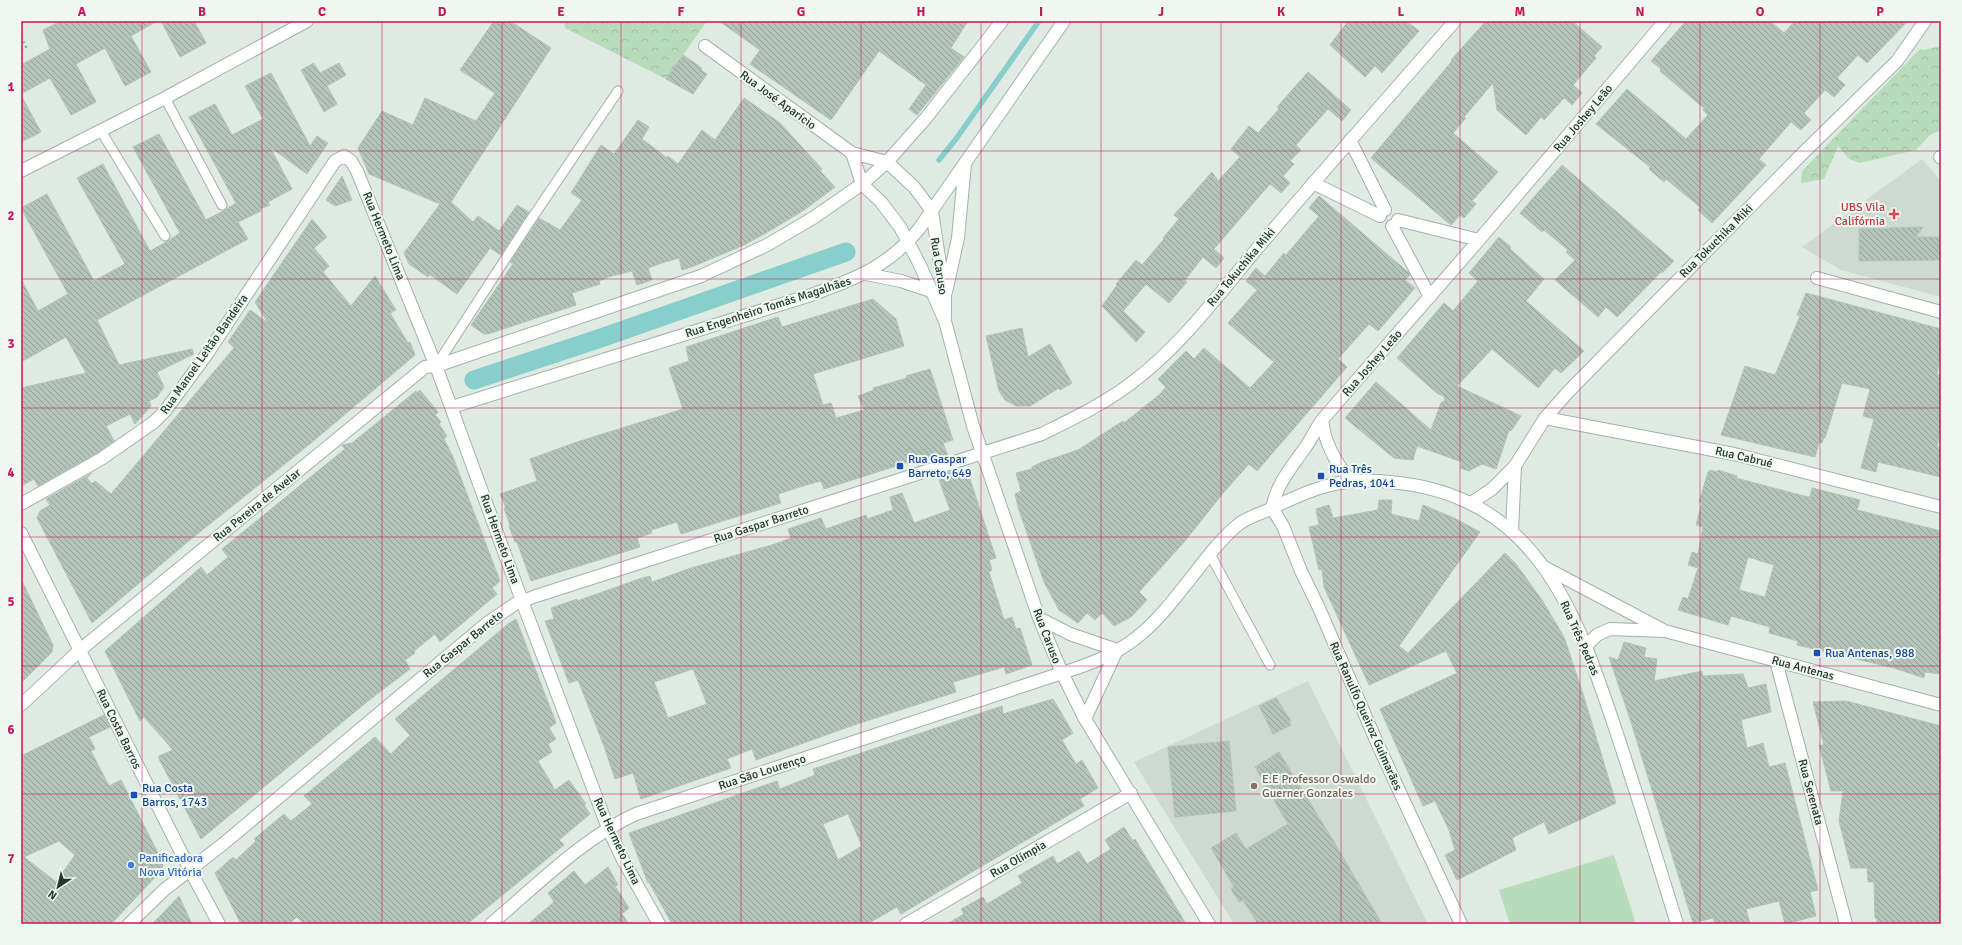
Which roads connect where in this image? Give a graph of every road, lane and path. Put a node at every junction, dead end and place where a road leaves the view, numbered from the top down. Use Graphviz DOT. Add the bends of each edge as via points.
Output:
graph roads {
  1 [pos="307,21"];
  2 [pos="1002,21"];
  3 [pos="1064,21"];
  4 [pos="1455,21"];
  5 [pos="1665,21"];
  6 [pos="1925,21"];
  7 [pos="21,37"];
  8 [pos="705,46"];
  9 [pos="21,50"];
  10 [pos="618,91"];
  11 [pos="165,98"];
  12 [pos="100,131"];
  13 [pos="1350,140"];
  14 [pos="852,153"];
  15 [pos="342,156"];
  16 [pos="966,162"];
  17 [pos="891,166"];
  18 [pos="21,171"];
  19 [pos="1313,183"];
  20 [pos="862,184"];
  21 [pos="222,205"];
  22 [pos="929,207"];
  23 [pos="1382,213"];
  24 [pos="1395,223"];
  25 [pos="165,236"];
  26 [pos="1479,240"];
  27 [pos="909,242"];
  28 [pos="866,274"];
  29 [pos="1817,278"];
  30 [pos="931,291"];
  31 [pos="1430,296"];
  32 [pos="945,297"];
  33 [pos="1941,312"];
  34 [pos="945,321"];
  35 [pos="436,366"];
  36 [pos="452,407"];
  37 [pos="1546,418"];
  38 [pos="1322,420"];
  39 [pos="983,454"];
  40 [pos="1515,466"];
  41 [pos="1350,480"];
  42 [pos="1471,503"];
  43 [pos="21,504"];
  44 [pos="1941,507"];
  45 [pos="1272,508"];
  46 [pos="1512,531"];
  47 [pos="21,532"];
  48 [pos="1210,554"];
  49 [pos="1544,567"];
  50 [pos="522,601"];
  51 [pos="1040,618"];
  52 [pos="1665,631"];
  53 [pos="1586,646"];
  54 [pos="80,650"];
  55 [pos="1117,650"];
  56 [pos="1776,661"];
  57 [pos="1270,665"];
  58 [pos="1062,673"];
  59 [pos="21,705"];
  60 [pos="1941,705"];
  61 [pos="1085,719"];
  62 [pos="1131,793"];
  63 [pos="608,828"];
  64 [pos="190,870"];
  65 [pos="129,924"];
  66 [pos="219,924"];
  67 [pos="491,924"];
  68 [pos="659,924"];
  69 [pos="906,924"];
  70 [pos="1209,924"];
  71 [pos="1461,924"];
  72 [pos="1677,924"];
  73 [pos="1846,924"];
  1 -- 11 [label="street"];
  2 -- 17 [label="street"];
  3 -- 16 [label="street, Rua Engenheiro Tomás Magalhães"];
  4 -- 13 [label="street, Rua Tokuchika Miki"];
  5 -- 26 [label="street, Rua Joshey Leão"];
  6 -- 37 [label="street, Rua Tokuchika Miki" via="1897,61 1574,385"];
  7 -- 9 [label="path" via="26,48"];
  8 -- 14 [label="street, Rua José Aparício"];
  10 -- 35 [label="lane"];
  11 -- 12 [label="street"];
  11 -- 21 [label="lane"];
  12 -- 18 [label="street"];
  12 -- 25 [label="lane"];
  13 -- 19 [label="street, Rua Tokuchika Miki"];
  13 -- 23 [label="street"];
  14 -- 17 [label="street, Rua José Aparício"];
  14 -- 20 [label="street"];
  15 -- 35 [label="street, Rua Hermeto Lima" via="351,161 357,171"];
  15 -- 43 [label="street, Rua Manoel Leitão Bandeira" via="335,161 165,412 101,459"];
  16 -- 22 [label="street, Rua Engenheiro Tomás Magalhães"];
  16 -- 32 [label="street" via="956,253"];
  17 -- 20 [label="street"];
  17 -- 22 [label="street" via="914,187"];
  19 -- 23 [label="street"];
  19 -- 39 [label="street, Rua Tokuchika Miki" via="1190,327 1158,361 1134,381 1084,413 1042,434"];
  20 -- 27 [label="street, Rua Caruso" via="892,215"];
  20 -- 35 [label="street" via="813,218 767,245 701,276"];
  22 -- 27 [label="street, Rua Engenheiro Tomás Magalhães"];
  22 -- 32 [label="street, Rua Caruso"];
  23 -- 24 [label="street" via="1383,224"];
  24 -- 26 [label="street"];
  24 -- 31 [label="street"];
  26 -- 31 [label="street, Rua Joshey Leão"];
  27 -- 28 [label="street, Rua Engenheiro Tomás Magalhães"];
  27 -- 30 [label="street, Rua Caruso"];
  28 -- 30 [label="street"];
  28 -- 36 [label="street, Rua Engenheiro Tomás Magalhães" via="811,295"];
  29 -- 33 [label="street"];
  30 -- 34 [label="street, Rua Caruso"];
  31 -- 38 [label="street, Rua Joshey Leão"];
  32 -- 34 [label="street, Rua Caruso"];
  34 -- 39 [label="street, Rua Caruso" via="962,388"];
  35 -- 36 [label="street, Rua Hermeto Lima"];
  35 -- 54 [label="street, Rua Pereira de Avelar" via="425,367"];
  36 -- 50 [label="street, Rua Hermeto Lima"];
  37 -- 40 [label="street, Rua Tokuchika Miki"];
  37 -- 44 [label="street, Rua Cabrué" via="1734,454"];
  38 -- 41 [label="street" via="1328,448"];
  38 -- 45 [label="street, Rua Joshey Leão" via="1280,483"];
  39 -- 50 [label="street, Rua Gaspar Barreto"];
  39 -- 51 [label="street, Rua Caruso"];
  40 -- 42 [label="street, Rua Tokuchika Miki" via="1492,489"];
  40 -- 46 [label="street"];
  41 -- 42 [label="street, Rua Três Pedras" via="1413,484 1442,490"];
  41 -- 45 [label="street, Rua Três Pedras" via="1311,490"];
  42 -- 46 [label="street, Rua Três Pedras"];
  45 -- 48 [label="street" via="1240,524"];
  45 -- 71 [label="street, Rua Ranulfo Queiroz Guimarães" via="1283,526 1378,745"];
  46 -- 49 [label="street, Rua Três Pedras"];
  47 -- 54 [label="street, Rua Costa Barros"];
  48 -- 55 [label="street" via="1175,598 1136,639"];
  48 -- 57 [label="lane"];
  49 -- 52 [label="street, Rua Antenas"];
  49 -- 53 [label="street, Rua Três Pedras"];
  50 -- 63 [label="street, Rua Hermeto Lima"];
  50 -- 64 [label="street, Rua Gaspar Barreto" via="487,623"];
  51 -- 55 [label="street" via="1070,634"];
  51 -- 58 [label="street, Rua Caruso"];
  52 -- 53 [label="street, Rua Antenas" via="1610,630 1597,636"];
  52 -- 56 [label="street, Rua Antenas"];
  53 -- 72 [label="street, Rua Três Pedras" via="1648,827"];
  54 -- 59 [label="street, Rua Pereira de Avelar"];
  54 -- 64 [label="street, Rua Costa Barros"];
  55 -- 58 [label="street" via="1084,666"];
  55 -- 61 [label="street"];
  56 -- 60 [label="street, Rua Antenas"];
  56 -- 73 [label="street, Rua Serenata"];
  58 -- 61 [label="street, Rua Caruso"];
  58 -- 63 [label="street, Rua São Lourenço" via="636,814"];
  61 -- 62 [label="street, Rua Caruso"];
  62 -- 69 [label="street, Rua Olímpia"];
  62 -- 70 [label="street, Rua Caruso"];
  63 -- 67 [label="street, Rua São Lourenço"];
  63 -- 68 [label="street, Rua Hermeto Lima"];
  64 -- 65 [label="street, Rua Gaspar Barreto" via="164,890"];
  64 -- 66 [label="street, Rua Costa Barros"];
}
